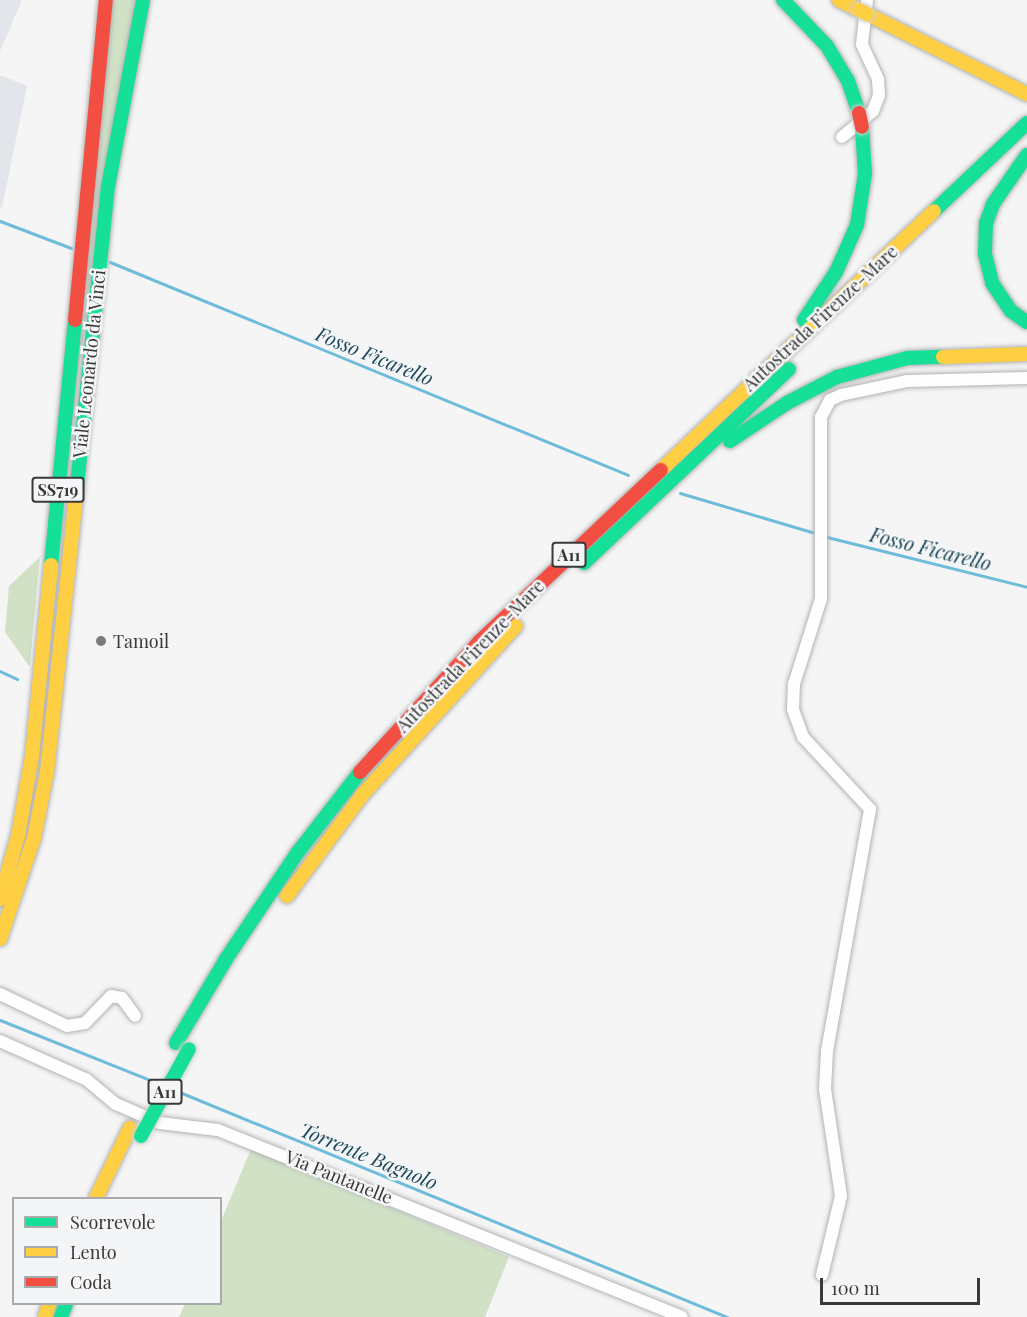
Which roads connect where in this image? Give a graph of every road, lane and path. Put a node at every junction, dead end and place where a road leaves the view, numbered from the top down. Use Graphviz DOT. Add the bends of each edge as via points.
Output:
graph roads {
  1 [pos="106,0"];
  2 [pos="143,0"];
  3 [pos="783,0"];
  4 [pos="839,0"];
  5 [pos="864,8"];
  6 [pos="1027,94"];
  7 [pos="1027,123"];
  8 [pos="842,137"];
  9 [pos="1027,143"];
  10 [pos="1027,154"];
  11 [pos="1027,322"];
  12 [pos="1027,354"];
  13 [pos="1027,378"];
  14 [pos="717,414"];
  15 [pos="637,513"];
  16 [pos="0,899"];
  17 [pos="0,939"];
  18 [pos="248,954"];
  19 [pos="226,988"];
  20 [pos="0,994"];
  21 [pos="135,1016"];
  22 [pos="0,1041"];
  23 [pos="183,1046"];
  24 [pos="135,1132"];
  25 [pos="97,1197"];
  26 [pos="112,1197"];
  27 [pos="822,1275"];
  28 [pos="682,1317"];
  1 -- 16 [label="main road, Viale Leonardo da Vinci / SS719" via="33,746 24,811"];
  2 -- 17 [label="main road, Viale Leonardo da Vinci / SS719" via="108,187 47,772 34,838"];
  3 -- 14 [label="main road" via="827,46 848,81 861,120 864,192 844,258 808,316 734,388"];
  4 -- 5 [label="main road"];
  5 -- 6 [label="main road"];
  5 -- 8 [label="street" via="862,44 878,79 879,95 873,111"];
  7 -- 14 [label="main road, Autostrada Firenze-Mare / A11"];
  9 -- 15 [label="main road, Autostrada Firenze-Mare / A11"];
  10 -- 11 [label="main road" via="993,204 986,223 985,254 992,284 1011,311"];
  12 -- 15 [label="main road" via="908,358 837,378 757,421 659,503"];
  13 -- 27 [label="street" via="907,381 841,395 830,400 821,417 820,599 794,684 793,710 803,737 870,808 826,1060 825,1089 841,1196"];
  14 -- 23 [label="main road, Autostrada Firenze-Mare / A11" via="480,641 361,771 275,886"];
  15 -- 18 [label="main road, Autostrada Firenze-Mare / A11" via="515,627 405,744 329,837"];
  19 -- 23 [label="main road, Autostrada Firenze-Mare / A11"];
  20 -- 21 [label="street" via="67,1026 85,1023 111,996 127,1002"];
  22 -- 28 [label="street, Via Pantanelle" via="87,1080 116,1104 160,1123 218,1130"];
  23 -- 24 [label="main road, Autostrada Firenze-Mare / A11"];
  24 -- 25 [label="main road, Autostrada Firenze-Mare / A11"];
  24 -- 26 [label="main road, Autostrada Firenze-Mare / A11"];
}
